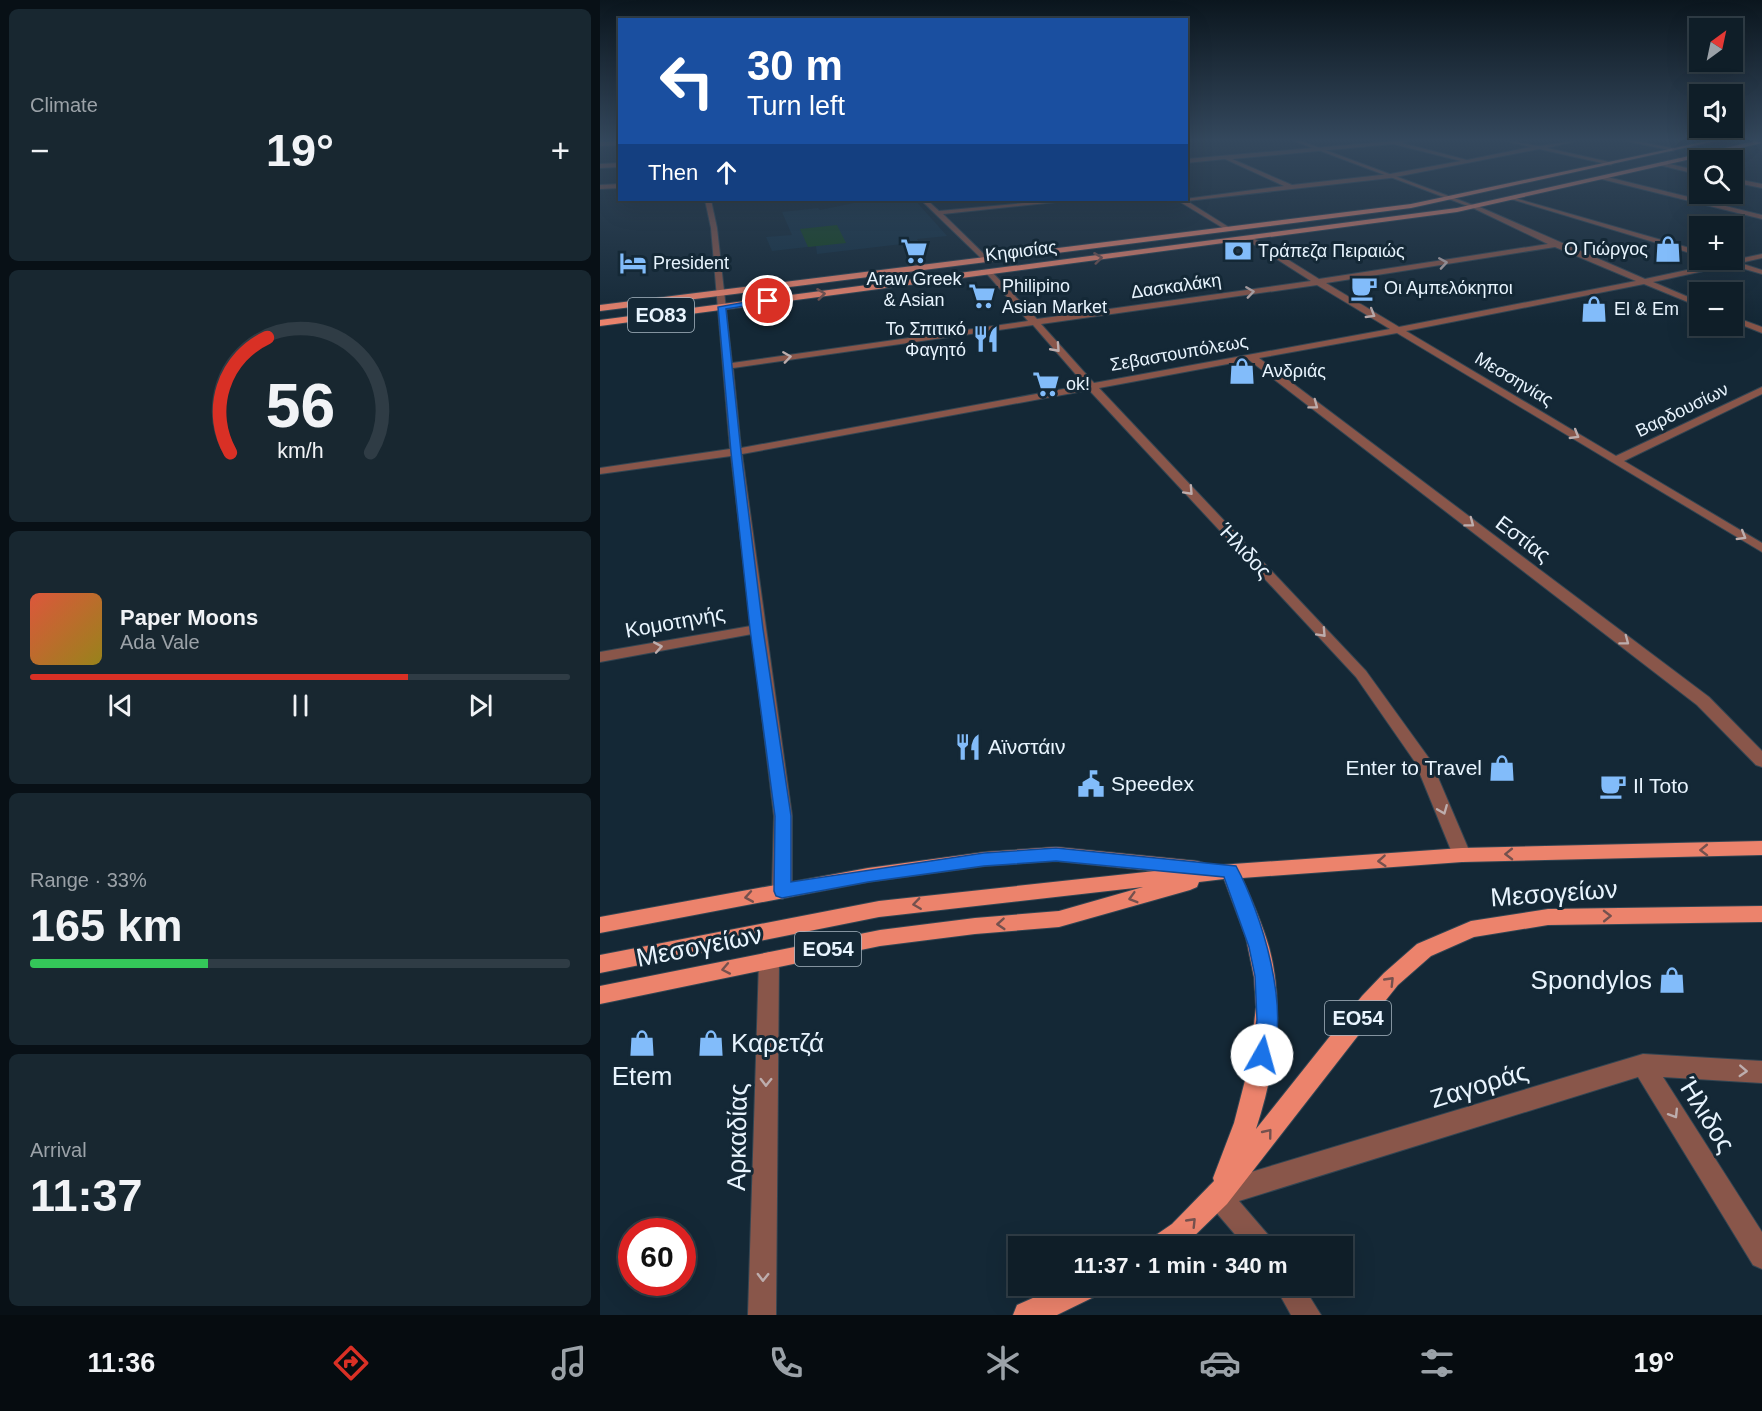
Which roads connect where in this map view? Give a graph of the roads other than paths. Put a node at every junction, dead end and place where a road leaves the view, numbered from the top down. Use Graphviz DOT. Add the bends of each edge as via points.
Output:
graph roads {
  1 [pos="709,202"];
  2 [pos="926,202"];
  3 [pos="1047,202"];
  4 [pos="1184,202"];
  5 [pos="1426,202"];
  6 [pos="1461,202"];
  7 [pos="1495,202"];
  8 [pos="1528,202"];
  9 [pos="1702,202"];
  10 [pos="1475,207"];
  11 [pos="937,213"];
  12 [pos="1762,217"];
  13 [pos="1228,229"];
  14 [pos="1250,238"];
  15 [pos="1556,245"];
  16 [pos="1689,251"];
  17 [pos="1762,256"];
  18 [pos="984,259"];
  19 [pos="1743,261"];
  20 [pos="1743,267"];
  21 [pos="1703,270"];
  22 [pos="990,272"];
  23 [pos="1762,272"];
  24 [pos="1318,282"];
  25 [pos="1644,282"];
  26 [pos="721,299"];
  27 [pos="1689,300"];
  28 [pos="600,308"];
  29 [pos="1743,322"];
  30 [pos="600,323"];
  31 [pos="1033,323"];
  32 [pos="1398,330"];
  33 [pos="1762,330"];
  34 [pos="1251,357"];
  35 [pos="729,366"];
  36 [pos="1090,386"];
  37 [pos="1762,390"];
  38 [pos="736,452"];
  39 [pos="1617,460"];
  40 [pos="600,471"];
  41 [pos="1762,548"];
  42 [pos="757,629"];
  43 [pos="600,657"];
  44 [pos="1762,761"];
  45 [pos="1762,848"];
  46 [pos="1461,855"];
  47 [pos="1230,871"];
  48 [pos="782,891"];
  49 [pos="1762,914"];
  50 [pos="600,925"];
  51 [pos="769,961"];
  52 [pos="600,964"];
  53 [pos="600,995"];
  54 [pos="1643,1065"];
  55 [pos="1762,1072"];
  56 [pos="1218,1195"];
  57 [pos="1177,1236"];
  58 [pos="1252,1236"];
  59 [pos="1762,1256"];
  60 [pos="1068,1296"];
  61 [pos="1295,1296"];
  62 [pos="762,1315"];
  63 [pos="1027,1315"];
  64 [pos="1307,1315"];
  1 -- 26 [label="street"];
  2 -- 11 [label="street"];
  3 -- 11 [label="street"];
  4 -- 13 [label="street"];
  5 -- 13 [label="main road, Κηφισίας / ΕΟ83"];
  6 -- 10 [label="street"];
  7 -- 10 [label="main road, Κηφισίας / ΕΟ83"];
  8 -- 16 [label="street"];
  9 -- 12 [label="street"];
  10 -- 14 [label="main road, Κηφισίας / ΕΟ83"];
  10 -- 15 [label="street"];
  11 -- 18 [label="street"];
  13 -- 18 [label="main road, Κηφισίας / ΕΟ83"];
  22 -- 14 [label="main road, Κηφισίας / ΕΟ83, one-way"];
  14 -- 24 [label="street, Μεσσηνίας"];
  24 -- 15 [label="street, Δασκαλάκη, one-way"];
  15 -- 25 [label="street"];
  17 -- 19 [label="street, Σεβαστουπόλεως"];
  18 -- 26 [label="main road, Κηφισίας / ΕΟ83"];
  20 -- 23 [label="street"];
  21 -- 25 [label="street, Σεβαστουπόλεως"];
  26 -- 22 [label="main road, Κηφισίας / ΕΟ83, one-way"];
  22 -- 31 [label="street, Ήλιδος"];
  31 -- 24 [label="street, Δασκαλάκη, one-way"];
  24 -- 32 [label="street, Μεσσηνίας, one-way"];
  25 -- 27 [label="street"];
  25 -- 32 [label="street, Σεβαστουπόλεως"];
  26 -- 28 [label="main road, Κηφισίας / ΕΟ83"];
  26 -- 30 [label="main road, Κηφισίας / ΕΟ83"];
  26 -- 35 [label="street"];
  29 -- 33 [label="street"];
  35 -- 31 [label="street, Δασκαλάκη, one-way"];
  31 -- 36 [label="street, Ήλιδος, one-way"];
  32 -- 34 [label="street, Σεβαστουπόλεως"];
  32 -- 39 [label="street, Μεσσηνίας, one-way"];
  34 -- 36 [label="street, Σεβαστουπόλεως"];
  34 -- 44 [label="street, Εστίας, one-way" via="1703,701"];
  35 -- 38 [label="street"];
  36 -- 38 [label="street, Σεβαστουπόλεως"];
  36 -- 46 [label="street, Ήλιδος, one-way" via="1361,675 1423,761"];
  37 -- 39 [label="street, Βαρδουσίων"];
  38 -- 40 [label="street, Σεβαστουπόλεως"];
  38 -- 42 [label="street"];
  39 -- 41 [label="street, Μεσσηνίας, one-way"];
  43 -- 42 [label="street, Κομοτηνής, one-way"];
  42 -- 48 [label="street" via="783,816"];
  45 -- 46 [label="main road, Μεσογείων / ΕΟ54, one-way"];
  46 -- 47 [label="main road, Μεσογείων / ΕΟ54, one-way"];
  47 -- 48 [label="main road, Μεσογείων / ΕΟ54" via="1056,854 984,859"];
  47 -- 51 [label="main road, Μεσογείων / ΕΟ54, one-way" via="1059,919 880,938"];
  47 -- 52 [label="main road, Μεσογείων / ΕΟ54, one-way" via="879,909"];
  47 -- 56 [label="main road" via="1258,947 1266,1020 1260,1072 1243,1136"];
  48 -- 50 [label="main road, Μεσογείων / ΕΟ54, one-way"];
  56 -- 49 [label="main road, Μεσογείων / ΕΟ54, one-way" via="1370,1003 1424,950 1471,929 1524,919"];
  51 -- 53 [label="main road, Μεσογείων / ΕΟ54, one-way"];
  51 -- 62 [label="street, Αρκαδίας, one-way"];
  54 -- 55 [label="street, Ζαγοράς, one-way"];
  54 -- 56 [label="street, Ζαγοράς"];
  54 -- 59 [label="street, Ήλιδος, one-way"];
  57 -- 56 [label="main road, ΕΟ54, one-way"];
  56 -- 58 [label="street"];
  60 -- 63 [label="main road"];
  61 -- 64 [label="street"];
}
